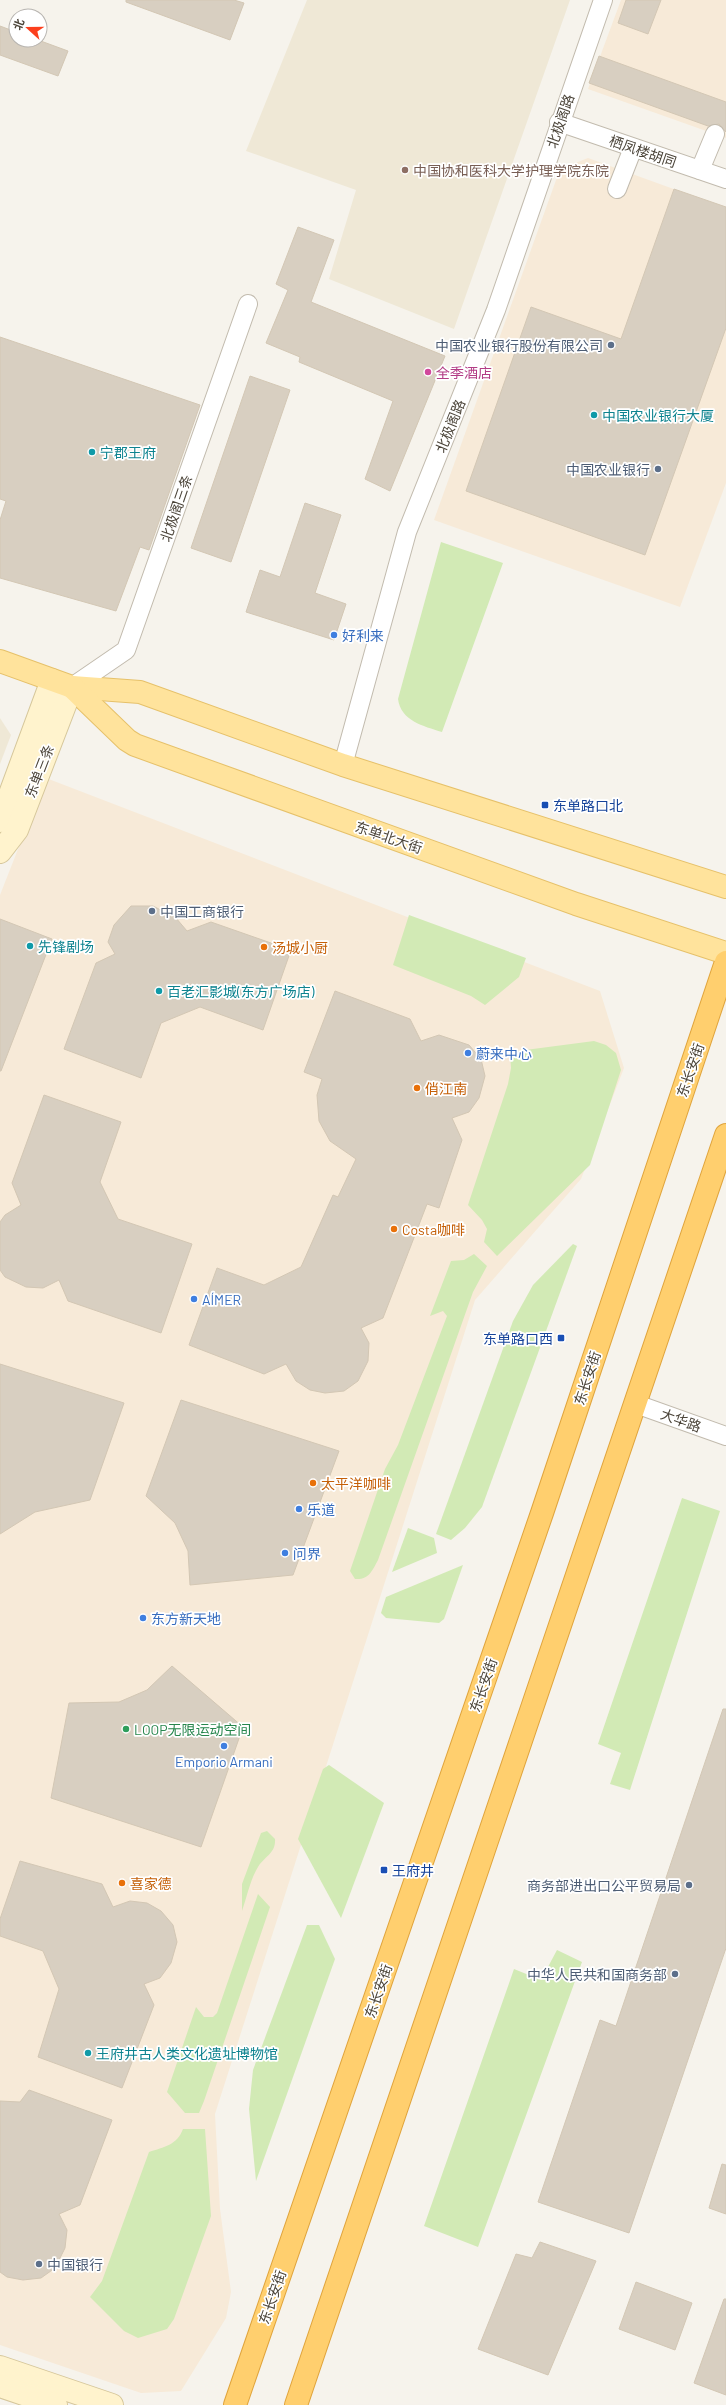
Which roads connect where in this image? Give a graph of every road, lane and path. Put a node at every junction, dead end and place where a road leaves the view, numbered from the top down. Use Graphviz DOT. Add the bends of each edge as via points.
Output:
graph roads {
  1 [pos="603,0"];
  2 [pos="560,122"];
  3 [pos="715,134"];
  4 [pos="633,148"];
  5 [pos="700,170"];
  6 [pos="726,179"];
  7 [pos="617,189"];
  8 [pos="248,304"];
  9 [pos="0,661"];
  10 [pos="62,683"];
  11 [pos="343,765"];
  12 [pos="0,821"];
  13 [pos="0,852"];
  14 [pos="726,887"];
  15 [pos="726,953"];
  16 [pos="726,962"];
  17 [pos="726,1135"];
  18 [pos="636,1404"];
  19 [pos="726,1436"];
  20 [pos="0,2367"];
  21 [pos="0,2386"];
  22 [pos="56,2405"];
  23 [pos="112,2405"];
  24 [pos="235,2405"];
  25 [pos="296,2405"];
  1 -- 2 [label="street, 北极阁路"];
  2 -- 4 [label="street, 栖凤楼胡同"];
  2 -- 11 [label="street, 北极阁路" via="496,310 407,532"];
  3 -- 5 [label="street"];
  4 -- 5 [label="street, 栖凤楼胡同"];
  4 -- 7 [label="street"];
  5 -- 6 [label="street, 栖凤楼胡同"];
  8 -- 10 [label="street, 北极阁三条" via="126,650"];
  9 -- 10 [label="main road, 东单北大街"];
  10 -- 11 [label="main road, 东单北大街" via="140,692"];
  10 -- 12 [label="street, 东单三条"];
  10 -- 13 [label="street, 东单三条" via="17,830"];
  10 -- 15 [label="main road, 东单北大街" via="135,745 576,904"];
  11 -- 14 [label="main road, 东单北大街"];
  16 -- 24 [label="highway, 东长安街" via="542,1513"];
  17 -- 18 [label="highway"];
  18 -- 19 [label="street, 大华路"];
  18 -- 25 [label="highway"];
  20 -- 23 [label="street"];
  21 -- 22 [label="street"];
}
